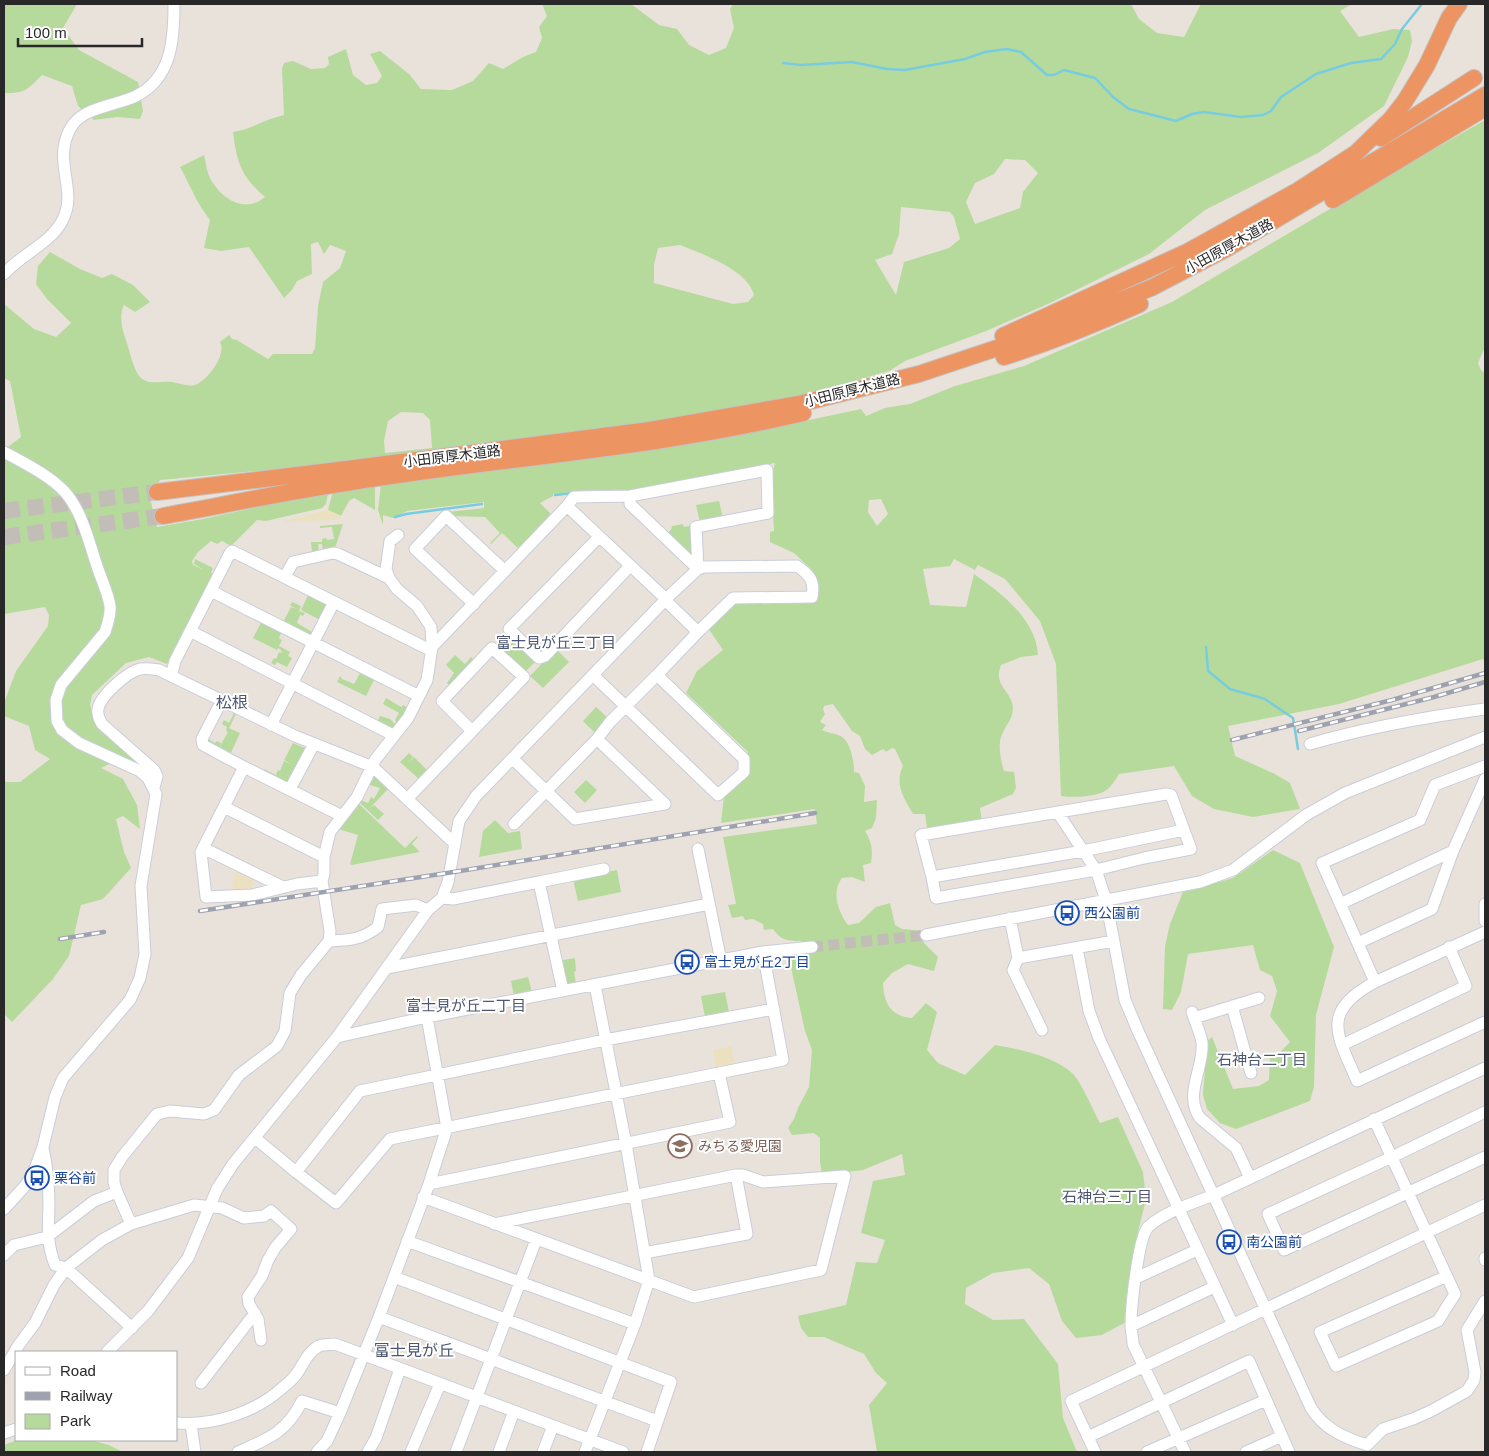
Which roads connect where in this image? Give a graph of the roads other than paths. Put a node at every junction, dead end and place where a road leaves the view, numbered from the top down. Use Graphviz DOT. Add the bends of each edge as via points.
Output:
graph roads {
  1 [pos="174,4"];
  2 [pos="1459,4"];
  3 [pos="1474,78"];
  4 [pos="1485,95"];
  5 [pos="1485,108"];
  6 [pos="1356,153"];
  7 [pos="4,274"];
  8 [pos="919,374"];
  9 [pos="4,452"];
  10 [pos="157,492"];
  11 [pos="630,496"];
  12 [pos="567,506"];
  13 [pos="163,516"];
  14 [pos="398,534"];
  15 [pos="599,537"];
  16 [pos="630,566"];
  17 [pos="698,569"];
  18 [pos="505,571"];
  19 [pos="285,577"];
  20 [pos="389,578"];
  21 [pos="211,591"];
  22 [pos="667,598"];
  23 [pos="334,602"];
  24 [pos="474,604"];
  25 [pos="190,631"];
  26 [pos="698,632"];
  27 [pos="314,643"];
  28 [pos="432,647"];
  29 [pos="593,675"];
  30 [pos="657,675"];
  31 [pos="172,676"];
  32 [pos="293,684"];
  33 [pos="419,696"];
  34 [pos="222,700"];
  35 [pos="626,706"];
  36 [pos="1485,709"];
  37 [pos="271,725"];
  38 [pos="472,731"];
  39 [pos="393,735"];
  40 [pos="1485,738"];
  41 [pos="596,739"];
  42 [pos="314,744"];
  43 [pos="1310,744"];
  44 [pos="513,759"];
  45 [pos="244,767"];
  46 [pos="373,767"];
  47 [pos="1484,768"];
  48 [pos="1485,779"];
  49 [pos="154,788"];
  50 [pos="290,789"];
  51 [pos="546,792"];
  52 [pos="407,798"];
  53 [pos="224,807"];
  54 [pos="1058,813"];
  55 [pos="342,816"];
  56 [pos="514,824"];
  57 [pos="1184,830"];
  58 [pos="454,843"];
  59 [pos="202,848"];
  60 [pos="698,849"];
  61 [pos="1083,851"];
  62 [pos="1453,851"];
  63 [pos="324,857"];
  64 [pos="604,869"];
  65 [pos="1096,870"];
  66 [pos="932,877"];
  67 [pos="322,881"];
  68 [pos="539,882"];
  69 [pos="283,887"];
  70 [pos="442,898"];
  71 [pos="1106,900"];
  72 [pos="709,904"];
  73 [pos="1340,904"];
  74 [pos="1485,904"];
  75 [pos="428,910"];
  76 [pos="1010,918"];
  77 [pos="1485,921"];
  78 [pos="1485,932"];
  79 [pos="550,934"];
  80 [pos="926,935"];
  81 [pos="329,941"];
  82 [pos="1114,941"];
  83 [pos="1358,943"];
  84 [pos="812,947"];
  85 [pos="1449,947"];
  86 [pos="1077,948"];
  87 [pos="763,952"];
  88 [pos="1018,958"];
  89 [pos="721,961"];
  90 [pos="387,968"];
  91 [pos="1375,982"];
  92 [pos="595,985"];
  93 [pos="563,991"];
  94 [pos="1259,998"];
  95 [pos="1232,1006"];
  96 [pos="774,1009"];
  97 [pos="427,1017"];
  98 [pos="1485,1022"];
  99 [pos="1042,1030"];
  100 [pos="336,1037"];
  101 [pos="605,1040"];
  102 [pos="1342,1045"];
  103 [pos="1485,1068"];
  104 [pos="719,1072"];
  105 [pos="1251,1073"];
  106 [pos="438,1075"];
  107 [pos="616,1094"];
  108 [pos="1485,1112"];
  109 [pos="1374,1119"];
  110 [pos="446,1128"];
  111 [pos="255,1138"];
  112 [pos="626,1144"];
  113 [pos="43,1147"];
  114 [pos="1392,1157"];
  115 [pos="1485,1157"];
  116 [pos="296,1172"];
  117 [pos="736,1175"];
  118 [pos="1250,1178"];
  119 [pos="429,1184"];
  120 [pos="116,1192"];
  121 [pos="1408,1193"];
  122 [pos="1214,1195"];
  123 [pos="634,1196"];
  124 [pos="423,1197"];
  125 [pos="1485,1205"];
  126 [pos="210,1207"];
  127 [pos="4,1209"];
  128 [pos="1178,1209"];
  129 [pos="131,1224"];
  130 [pos="494,1224"];
  131 [pos="1427,1233"];
  132 [pos="47,1237"];
  133 [pos="536,1240"];
  134 [pos="407,1241"];
  135 [pos="1197,1250"];
  136 [pos="644,1253"];
  137 [pos="4,1255"];
  138 [pos="66,1268"];
  139 [pos="1447,1276"];
  140 [pos="394,1277"];
  141 [pos="1136,1278"];
  142 [pos="649,1280"];
  143 [pos="520,1282"];
  144 [pos="1214,1287"];
  145 [pos="1485,1301"];
  146 [pos="1266,1310"];
  147 [pos="255,1313"];
  148 [pos="379,1317"];
  149 [pos="506,1320"];
  150 [pos="635,1324"];
  151 [pos="1233,1325"];
  152 [pos="1131,1326"];
  153 [pos="132,1328"];
  154 [pos="261,1340"];
  155 [pos="15,1351"];
  156 [pos="15,1351"];
  157 [pos="108,1351"];
  158 [pos="364,1356"];
  159 [pos="491,1359"];
  160 [pos="620,1362"];
  161 [pos="1144,1366"];
  162 [pos="400,1369"];
  163 [pos="4,1370"];
  164 [pos="201,1383"];
  165 [pos="440,1384"];
  166 [pos="477,1397"];
  167 [pos="1266,1400"];
  168 [pos="605,1401"];
  169 [pos="1161,1403"];
  170 [pos="514,1411"];
  171 [pos="340,1413"];
  172 [pos="657,1421"];
  173 [pos="178,1423"];
  174 [pos="191,1425"];
  175 [pos="553,1426"];
  176 [pos="1282,1436"];
  177 [pos="1088,1437"];
  178 [pos="1178,1438"];
  179 [pos="589,1440"];
  180 [pos="195,1452"];
  181 [pos="238,1452"];
  182 [pos="317,1452"];
  183 [pos="368,1452"];
  184 [pos="411,1452"];
  185 [pos="456,1452"];
  186 [pos="499,1452"];
  187 [pos="543,1452"];
  188 [pos="585,1452"];
  189 [pos="622,1452"];
  190 [pos="646,1452"];
  191 [pos="1094,1452"];
  192 [pos="1146,1452"];
  193 [pos="1185,1452"];
  194 [pos="1246,1452"];
  195 [pos="1289,1452"];
  1 -- 7 [label="street" via="172,49 166,65 145,90 77,119 62,153 68,200 63,220 50,236"];
  2 -- 6 [label="highway" via="1405,101"];
  3 -- 6 [label="highway"];
  4 -- 8 [label="highway, 小田原厚木道路" via="1236,244 1151,288 1018,341"];
  5 -- 13 [label="highway, 小田原厚木道路" via="1285,228 1175,287 1110,318 1037,347 948,376 760,423 638,444 346,483"];
  6 -- 8 [label="highway" via="1297,191 1187,252"];
  8 -- 10 [label="highway, 小田原厚木道路" via="800,404 650,430"];
  9 -- 49 [label="street" via="43,475 64,491 72,502 88,538 110,606 105,632 57,693 57,721 69,737 140,771"];
  11 -- 12 [label="street" via="574,497"];
  11 -- 17 [label="street" via="630,504"];
  11 -- 17 [label="street" via="767,470 768,513 696,528"];
  12 -- 15 [label="street"];
  12 -- 18 [label="street"];
  14 -- 20 [label="street" via="390,541 386,569"];
  15 -- 16 [label="street"];
  15 -- 16 [label="street" via="509,629 539,658 545,656"];
  16 -- 22 [label="street"];
  17 -- 22 [label="street"];
  17 -- 26 [label="street" via="797,566 808,573 814,588 812,597 733,598"];
  18 -- 24 [label="street"];
  18 -- 24 [label="street" via="446,516 415,549"];
  19 -- 20 [label="street" via="293,562 338,554"];
  19 -- 21 [label="street" via="232,551"];
  19 -- 23 [label="street"];
  20 -- 28 [label="street" via="425,617 431,627"];
  21 -- 25 [label="street"];
  21 -- 27 [label="street"];
  22 -- 26 [label="street"];
  22 -- 29 [label="street"];
  23 -- 27 [label="street"];
  23 -- 28 [label="street" via="426,648"];
  24 -- 28 [label="street"];
  25 -- 31 [label="street" via="174,661"];
  25 -- 32 [label="street"];
  26 -- 30 [label="street"];
  27 -- 32 [label="street"];
  27 -- 33 [label="street"];
  28 -- 33 [label="street" via="427,680"];
  29 -- 35 [label="street"];
  29 -- 44 [label="street"];
  30 -- 35 [label="street"];
  30 -- 35 [label="street" via="744,759 744,772 718,795"];
  31 -- 34 [label="street"];
  31 -- 49 [label="street" via="159,670 136,670 107,694 98,710 102,724 154,770"];
  32 -- 37 [label="street"];
  32 -- 39 [label="street"];
  33 -- 39 [label="street" via="408,718"];
  34 -- 37 [label="street"];
  34 -- 45 [label="street" via="202,739 203,745"];
  35 -- 41 [label="street"];
  36 -- 43 [label="street" via="1415,719"];
  37 -- 42 [label="street"];
  38 -- 38 [label="street" via="442,701 492,648 524,677"];
  38 -- 52 [label="street"];
  39 -- 46 [label="street" via="374,760"];
  40 -- 71 [label="street" via="1345,793 1306,815 1233,870 1200,882"];
  41 -- 51 [label="street"];
  41 -- 51 [label="street" via="665,804 575,819"];
  42 -- 46 [label="street"];
  42 -- 50 [label="street"];
  44 -- 51 [label="street"];
  44 -- 58 [label="street" via="466,810 459,821"];
  45 -- 50 [label="street"];
  45 -- 53 [label="street"];
  46 -- 52 [label="street"];
  46 -- 55 [label="street" via="357,798"];
  47 -- 73 [label="street" via="1435,785 1420,820 1322,863"];
  48 -- 62 [label="street"];
  49 -- 113 [label="street" via="154,812 141,886 146,954 140,978 130,1000 63,1078 50,1112"];
  50 -- 55 [label="street"];
  51 -- 56 [label="street"];
  52 -- 58 [label="street"];
  53 -- 59 [label="street"];
  53 -- 63 [label="street"];
  54 -- 57 [label="street" via="1166,794 1170,795"];
  54 -- 61 [label="street"];
  54 -- 66 [label="street" via="921,835"];
  55 -- 63 [label="street" via="329,834"];
  57 -- 61 [label="street"];
  57 -- 65 [label="street" via="1191,849"];
  58 -- 70 [label="street"];
  59 -- 69 [label="street"];
  59 -- 69 [label="street" via="206,897 252,895"];
  60 -- 72 [label="street"];
  61 -- 65 [label="street"];
  61 -- 66 [label="street"];
  62 -- 73 [label="street"];
  62 -- 83 [label="street" via="1432,910"];
  63 -- 67 [label="street"];
  64 -- 68 [label="street"];
  65 -- 66 [label="street" via="936,898"];
  65 -- 71 [label="street"];
  67 -- 69 [label="street"];
  67 -- 81 [label="street"];
  68 -- 70 [label="street" via="453,899"];
  68 -- 79 [label="street"];
  70 -- 75 [label="street"];
  71 -- 76 [label="street"];
  71 -- 82 [label="street"];
  72 -- 79 [label="street"];
  72 -- 89 [label="street"];
  73 -- 83 [label="street"];
  74 -- 77 [label="street"];
  75 -- 81 [label="street" via="416,905 382,909 378,927 368,935"];
  75 -- 90 [label="street"];
  76 -- 80 [label="street"];
  76 -- 88 [label="street"];
  78 -- 85 [label="street"];
  79 -- 90 [label="street"];
  79 -- 93 [label="street"];
  81 -- 120 [label="street" via="290,994 285,1032 277,1046 239,1075 214,1110 204,1114 170,1111 157,1114 114,1170"];
  82 -- 86 [label="street"];
  82 -- 122 [label="street" via="1125,1000"];
  83 -- 91 [label="street"];
  84 -- 87 [label="street"];
  85 -- 91 [label="street"];
  85 -- 102 [label="street" via="1466,986"];
  86 -- 88 [label="street"];
  86 -- 128 [label="street" via="1089,1011 1099,1038"];
  87 -- 89 [label="street"];
  87 -- 96 [label="street"];
  88 -- 99 [label="street" via="1013,970"];
  89 -- 92 [label="street"];
  90 -- 100 [label="street"];
  91 -- 102 [label="street" via="1359,990 1340,1011 1338,1034"];
  92 -- 93 [label="street"];
  92 -- 101 [label="street"];
  93 -- 97 [label="street"];
  94 -- 95 [label="street"];
  95 -- 105 [label="street"];
  95 -- 118 [label="street" via="1193,1015 1202,1043 1194,1089 1196,1113 1236,1148"];
  96 -- 101 [label="street"];
  96 -- 104 [label="street" via="783,1060"];
  97 -- 100 [label="street"];
  97 -- 106 [label="street"];
  98 -- 102 [label="street" via="1357,1081"];
  100 -- 111 [label="street"];
  101 -- 106 [label="street"];
  101 -- 107 [label="street"];
  103 -- 109 [label="street"];
  104 -- 107 [label="street"];
  104 -- 112 [label="street" via="730,1122"];
  106 -- 110 [label="street"];
  106 -- 116 [label="street" via="360,1091"];
  107 -- 110 [label="street"];
  107 -- 112 [label="street"];
  108 -- 114 [label="street"];
  109 -- 114 [label="street"];
  109 -- 118 [label="street"];
  110 -- 116 [label="street" via="390,1139 336,1203"];
  110 -- 119 [label="street"];
  111 -- 116 [label="street"];
  111 -- 126 [label="street" via="232,1164"];
  112 -- 119 [label="street"];
  112 -- 123 [label="street"];
  113 -- 127 [label="street" via="33,1174"];
  113 -- 132 [label="street" via="49,1204"];
  114 -- 121 [label="street"];
  114 -- 121 [label="street" via="1268,1214 1284,1250"];
  115 -- 121 [label="street"];
  117 -- 123 [label="street"];
  117 -- 136 [label="street" via="747,1234"];
  117 -- 142 [label="street" via="762,1182 845,1176 821,1270 694,1297"];
  118 -- 122 [label="street"];
  119 -- 124 [label="street"];
  120 -- 129 [label="street"];
  120 -- 132 [label="street" via="94,1200"];
  121 -- 131 [label="street"];
  122 -- 128 [label="street"];
  122 -- 146 [label="street"];
  123 -- 130 [label="street"];
  123 -- 136 [label="street"];
  124 -- 130 [label="street"];
  124 -- 134 [label="street"];
  125 -- 131 [label="street"];
  126 -- 129 [label="street" via="194,1205"];
  126 -- 147 [label="street" via="222,1208 244,1218 264,1216 271,1211 291,1229 275,1248 248,1297"];
  126 -- 153 [label="street" via="188,1258"];
  128 -- 135 [label="street"];
  128 -- 141 [label="street" via="1147,1228 1141,1240"];
  129 -- 138 [label="street" via="102,1240"];
  130 -- 133 [label="street"];
  131 -- 139 [label="street"];
  131 -- 146 [label="street"];
  132 -- 137 [label="street" via="14,1245"];
  132 -- 138 [label="street" via="56,1265"];
  133 -- 142 [label="street"];
  133 -- 143 [label="street"];
  134 -- 140 [label="street"];
  134 -- 143 [label="street"];
  135 -- 141 [label="street"];
  135 -- 144 [label="street"];
  136 -- 142 [label="street"];
  138 -- 153 [label="street"];
  138 -- 156 [label="street"];
  139 -- 139 [label="street" via="1320,1332 1336,1366 1438,1321 1455,1294"];
  140 -- 148 [label="street"];
  140 -- 149 [label="street"];
  141 -- 152 [label="street"];
  142 -- 150 [label="street"];
  143 -- 149 [label="street"];
  143 -- 150 [label="street"];
  144 -- 151 [label="street"];
  144 -- 152 [label="street"];
  145 -- 146 [label="street" via="1466,1330 1475,1372 1467,1391 1431,1412 1383,1429 1367,1445 1346,1438 1317,1418"];
  146 -- 151 [label="street"];
  147 -- 154 [label="street"];
  147 -- 164 [label="street"];
  148 -- 158 [label="street"];
  148 -- 159 [label="street"];
  149 -- 159 [label="street"];
  149 -- 160 [label="street"];
  150 -- 160 [label="street"];
  151 -- 161 [label="street"];
  152 -- 161 [label="street" via="1133,1344"];
  153 -- 157 [label="street"];
  155 -- 163 [label="street"];
  158 -- 162 [label="street"];
  158 -- 171 [label="street"];
  158 -- 174 [label="street" via="335,1344 321,1345 290,1381 257,1405 221,1419"];
  159 -- 166 [label="street"];
  159 -- 168 [label="street"];
  160 -- 168 [label="street"];
  160 -- 172 [label="street" via="671,1382"];
  161 -- 169 [label="street"];
  161 -- 177 [label="street" via="1071,1401"];
  162 -- 165 [label="street"];
  162 -- 183 [label="street"];
  165 -- 166 [label="street"];
  165 -- 184 [label="street"];
  166 -- 170 [label="street"];
  166 -- 185 [label="street"];
  167 -- 169 [label="street" via="1249,1361"];
  167 -- 176 [label="street"];
  167 -- 178 [label="street"];
  168 -- 172 [label="street"];
  168 -- 179 [label="street"];
  169 -- 177 [label="street"];
  169 -- 178 [label="street"];
  170 -- 175 [label="street"];
  170 -- 186 [label="street"];
  171 -- 181 [label="street" via="302,1401 285,1427"];
  171 -- 182 [label="street"];
  172 -- 190 [label="street"];
  173 -- 174 [label="street"];
  174 -- 180 [label="street"];
  175 -- 179 [label="street"];
  175 -- 187 [label="street"];
  176 -- 194 [label="street"];
  176 -- 195 [label="street"];
  177 -- 191 [label="street"];
  178 -- 192 [label="street"];
  178 -- 193 [label="street"];
  179 -- 188 [label="street"];
  179 -- 189 [label="street"];
}
